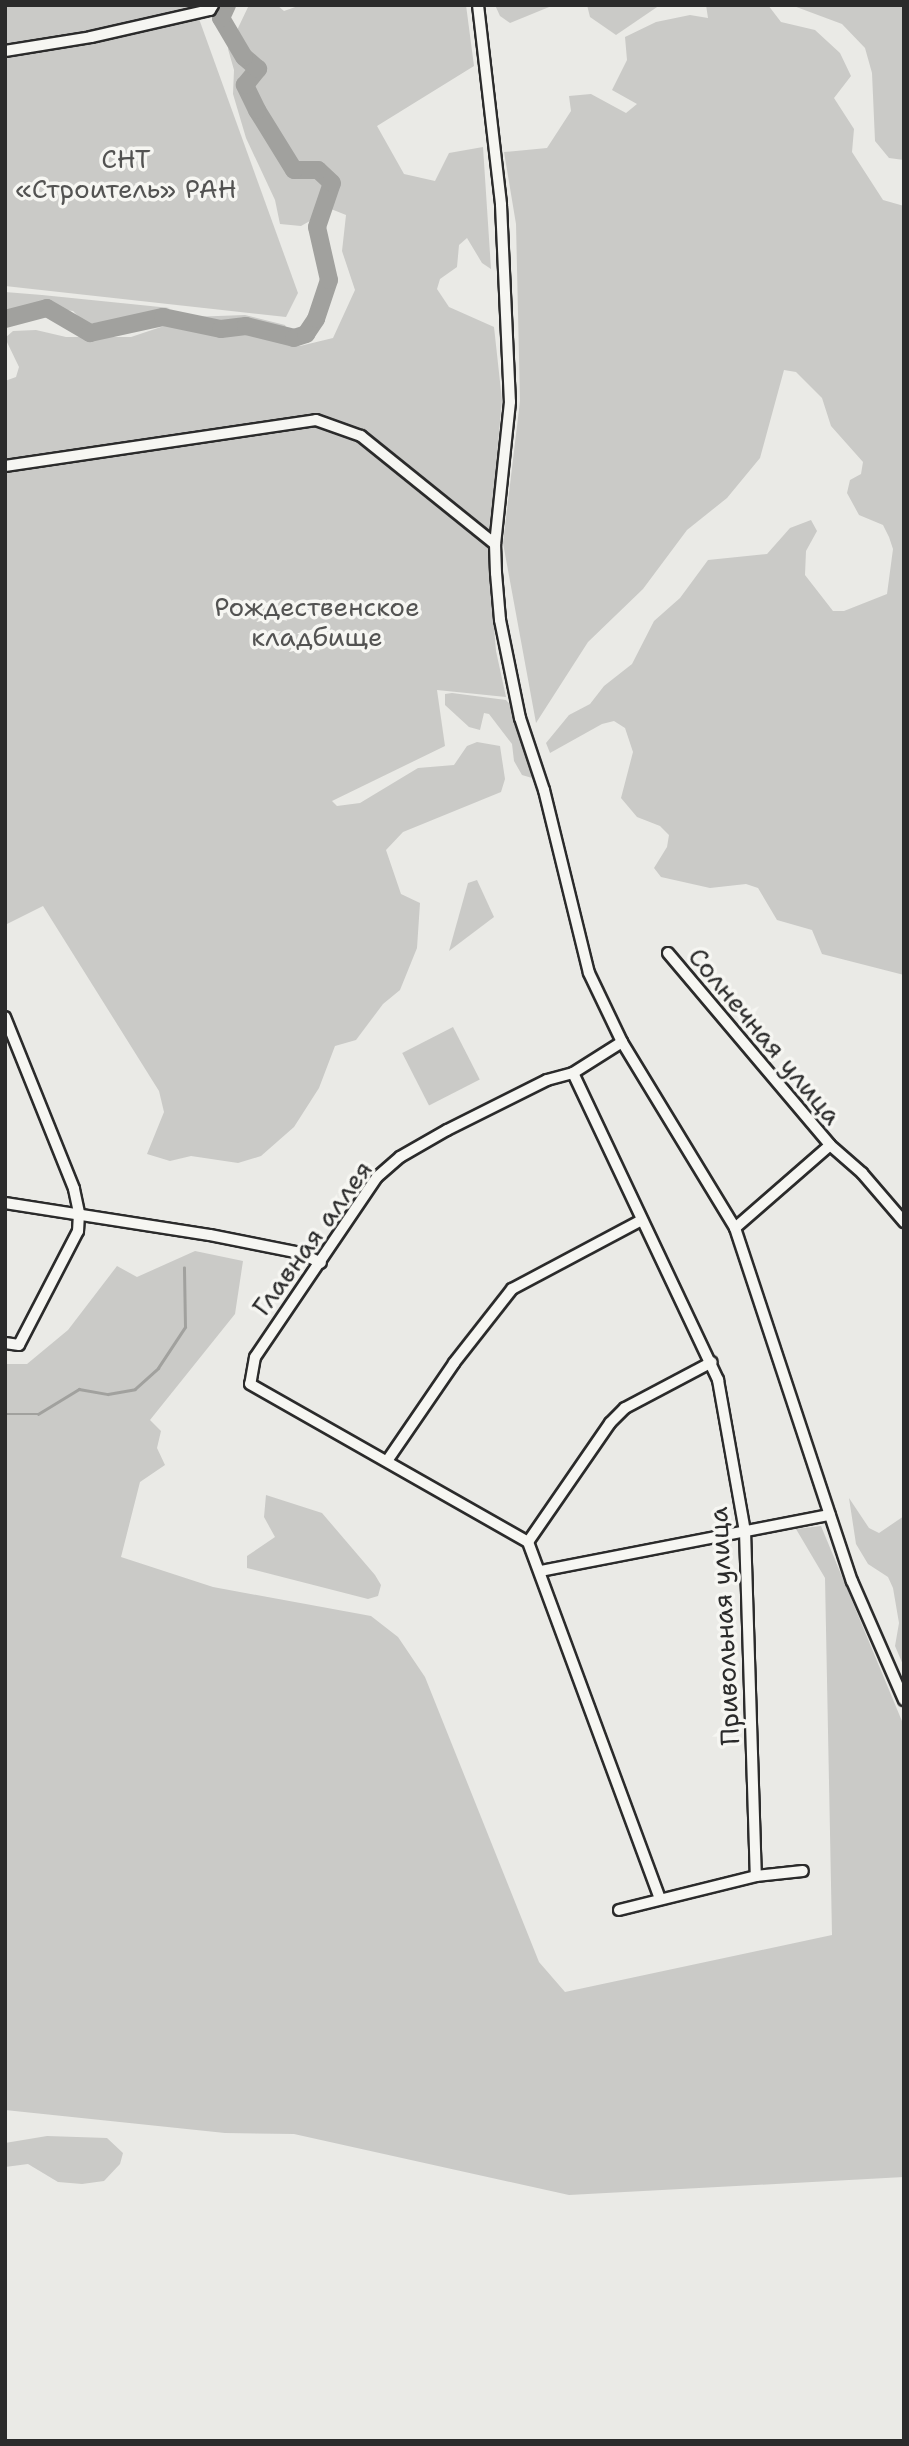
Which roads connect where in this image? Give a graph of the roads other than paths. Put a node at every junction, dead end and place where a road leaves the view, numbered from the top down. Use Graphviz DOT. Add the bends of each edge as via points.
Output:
graph roads {
  1 [pos="213,5"];
  2 [pos="478,5"];
  3 [pos="5,51"];
  4 [pos="5,466"];
  5 [pos="495,544"];
  6 [pos="668,953"];
  7 [pos="5,1017"];
  8 [pos="622,1042"];
  9 [pos="573,1073"];
  10 [pos="830,1145"];
  11 [pos="5,1203"];
  12 [pos="79,1213"];
  13 [pos="642,1220"];
  14 [pos="904,1222"];
  15 [pos="735,1228"];
  16 [pos="321,1263"];
  17 [pos="5,1343"];
  18 [pos="712,1362"];
  19 [pos="387,1461"];
  20 [pos="830,1515"];
  21 [pos="746,1531"];
  22 [pos="528,1542"];
  23 [pos="541,1571"];
  24 [pos="904,1700"];
  25 [pos="803,1871"];
  26 [pos="756,1876"];
  27 [pos="659,1897"];
  28 [pos="619,1910"];
  1 -- 3 [label="street" via="210,10 91,37"];
  2 -- 5 [label="street" via="502,216 510,402"];
  4 -- 5 [label="street" via="317,420 361,436"];
  5 -- 8 [label="street" via="500,620 520,718 544,790 589,974"];
  6 -- 10 [label="street, Солнечная улица"];
  7 -- 12 [label="street"];
  8 -- 9 [label="street, Главная аллея"];
  8 -- 15 [label="street"];
  9 -- 13 [label="street, Привольная улица"];
  9 -- 16 [label="street, Главная аллея" via="547,1080 400,1157 377,1177"];
  10 -- 14 [label="street, Солнечная улица" via="862,1173"];
  10 -- 15 [label="street, Солнечная улица"];
  11 -- 12 [label="street"];
  12 -- 16 [label="street" via="300,1253"];
  12 -- 17 [label="street" via="78,1231 19,1345"];
  13 -- 18 [label="street, Привольная улица"];
  13 -- 19 [label="street" via="512,1289"];
  15 -- 20 [label="street"];
  16 -- 19 [label="street, Главная аллея" via="255,1357 250,1384"];
  18 -- 21 [label="street, Привольная улица"];
  18 -- 22 [label="street" via="625,1408"];
  19 -- 22 [label="street"];
  20 -- 21 [label="street"];
  20 -- 24 [label="street" via="852,1581"];
  21 -- 23 [label="street"];
  21 -- 26 [label="street, Привольная улица"];
  22 -- 23 [label="street"];
  23 -- 27 [label="street"];
  25 -- 26 [label="street"];
  26 -- 27 [label="street"];
  27 -- 28 [label="street"];
}
